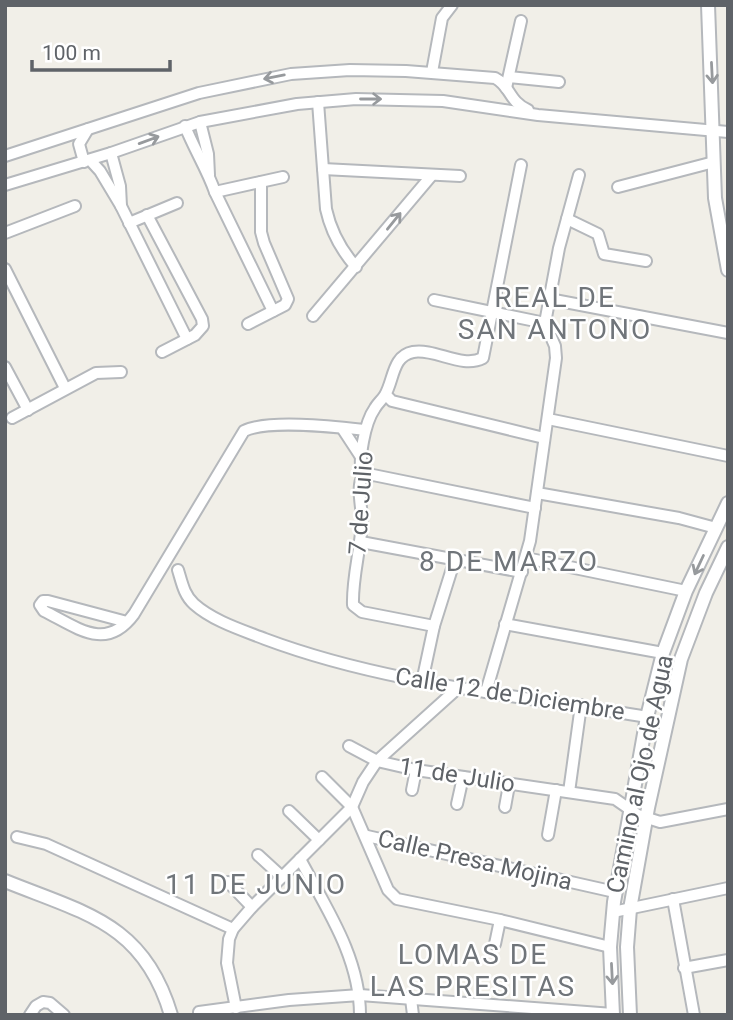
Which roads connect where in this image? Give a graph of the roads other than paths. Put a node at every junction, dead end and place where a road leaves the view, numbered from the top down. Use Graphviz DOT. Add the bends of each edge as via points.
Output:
graph roads {
  1 [pos="452,5"];
  2 [pos="708,5"];
  3 [pos="521,22"];
  4 [pos="432,72"];
  5 [pos="508,82"];
  6 [pos="559,82"];
  7 [pos="318,102"];
  8 [pos="538,115"];
  9 [pos="200,122"];
  10 [pos="186,126"];
  11 [pos="88,129"];
  12 [pos="714,132"];
  13 [pos="728,132"];
  14 [pos="111,153"];
  15 [pos="5,156"];
  16 [pos="87,161"];
  17 [pos="714,162"];
  18 [pos="521,165"];
  19 [pos="323,169"];
  20 [pos="209,175"];
  21 [pos="432,175"];
  22 [pos="579,175"];
  23 [pos="460,176"];
  24 [pos="283,177"];
  25 [pos="261,182"];
  26 [pos="5,185"];
  27 [pos="618,187"];
  28 [pos="215,192"];
  29 [pos="177,203"];
  30 [pos="75,206"];
  31 [pos="121,206"];
  32 [pos="148,215"];
  33 [pos="567,219"];
  34 [pos="129,223"];
  35 [pos="5,233"];
  36 [pos="646,261"];
  37 [pos="356,267"];
  38 [pos="5,269"];
  39 [pos="728,270"];
  40 [pos="549,299"];
  41 [pos="434,300"];
  42 [pos="274,311"];
  43 [pos="492,313"];
  44 [pos="313,316"];
  45 [pos="545,323"];
  46 [pos="248,324"];
  47 [pos="728,333"];
  48 [pos="187,340"];
  49 [pos="162,352"];
  50 [pos="5,367"];
  51 [pos="121,372"];
  52 [pos="65,388"];
  53 [pos="386,395"];
  54 [pos="28,410"];
  55 [pos="12,418"];
  56 [pos="548,419"];
  57 [pos="342,428"];
  58 [pos="365,429"];
  59 [pos="544,438"];
  60 [pos="728,456"];
  61 [pos="361,457"];
  62 [pos="363,476"];
  63 [pos="537,493"];
  64 [pos="728,503"];
  65 [pos="535,508"];
  66 [pos="716,528"];
  67 [pos="361,542"];
  68 [pos="728,547"];
  69 [pos="526,558"];
  70 [pos="455,559"];
  71 [pos="178,570"];
  72 [pos="522,572"];
  73 [pos="686,591"];
  74 [pos="127,622"];
  75 [pos="505,624"];
  76 [pos="434,626"];
  77 [pos="663,653"];
  78 [pos="422,682"];
  79 [pos="458,688"];
  80 [pos="486,692"];
  81 [pos="581,705"];
  82 [pos="647,717"];
  83 [pos="349,747"];
  84 [pos="377,761"];
  85 [pos="416,770"];
  86 [pos="463,777"];
  87 [pos="322,778"];
  88 [pos="509,785"];
  89 [pos="412,790"];
  90 [pos="556,790"];
  91 [pos="569,792"];
  92 [pos="457,804"];
  93 [pos="352,807"];
  94 [pos="505,807"];
  95 [pos="630,809"];
  96 [pos="728,809"];
  97 [pos="289,811"];
  98 [pos="646,818"];
  99 [pos="548,835"];
  100 [pos="367,836"];
  101 [pos="17,837"];
  102 [pos="319,839"];
  103 [pos="258,855"];
  104 [pos="300,859"];
  105 [pos="282,877"];
  106 [pos="5,881"];
  107 [pos="228,882"];
  108 [pos="728,888"];
  109 [pos="615,892"];
  110 [pos="673,899"];
  111 [pos="252,907"];
  112 [pos="630,909"];
  113 [pos="613,912"];
  114 [pos="500,920"];
  115 [pos="233,929"];
  116 [pos="495,944"];
  117 [pos="610,947"];
  118 [pos="728,960"];
  119 [pos="684,968"];
  120 [pos="360,995"];
  121 [pos="411,999"];
  122 [pos="236,1008"];
  123 [pos="33,1010"];
  124 [pos="199,1012"];
  125 [pos="613,1014"];
  126 [pos="64,1015"];
  127 [pos="171,1015"];
  128 [pos="360,1015"];
  129 [pos="413,1015"];
  130 [pos="630,1015"];
  131 [pos="694,1015"];
  1 -- 4 [label="street" via="442,18"];
  2 -- 12 [label="street, one-way"];
  3 -- 5 [label="street"];
  4 -- 5 [label="street"];
  4 -- 11 [label="street, one-way" via="291,74 200,93"];
  5 -- 6 [label="street"];
  5 -- 8 [label="street" via="516,104"];
  7 -- 8 [label="street, one-way" via="443,101"];
  7 -- 9 [label="street"];
  7 -- 19 [label="street"];
  8 -- 12 [label="street"];
  9 -- 10 [label="street"];
  9 -- 20 [label="street"];
  14 -- 10 [label="street, one-way"];
  10 -- 20 [label="street"];
  11 -- 15 [label="street"];
  11 -- 16 [label="street" via="79,147"];
  12 -- 13 [label="street"];
  12 -- 17 [label="street"];
  14 -- 16 [label="street"];
  14 -- 31 [label="street"];
  16 -- 26 [label="street"];
  16 -- 31 [label="street" via="100,171"];
  17 -- 27 [label="street"];
  17 -- 39 [label="street" via="715,198"];
  18 -- 43 [label="street"];
  19 -- 21 [label="street"];
  19 -- 37 [label="street" via="330,227"];
  20 -- 28 [label="street"];
  21 -- 23 [label="street"];
  37 -- 21 [label="street, one-way"];
  22 -- 33 [label="street"];
  24 -- 25 [label="street"];
  25 -- 28 [label="street"];
  25 -- 42 [label="street" via="261,232 288,299"];
  28 -- 42 [label="street"];
  29 -- 32 [label="street"];
  30 -- 35 [label="street"];
  31 -- 34 [label="street"];
  32 -- 34 [label="street"];
  32 -- 48 [label="street" via="202,320 201,331"];
  33 -- 36 [label="street" via="598,234 604,254"];
  33 -- 40 [label="street"];
  34 -- 48 [label="street"];
  37 -- 44 [label="street"];
  38 -- 52 [label="street"];
  40 -- 45 [label="street"];
  40 -- 47 [label="street"];
  41 -- 43 [label="street"];
  42 -- 46 [label="street"];
  43 -- 45 [label="street"];
  43 -- 53 [label="street, 7 de Julio" via="483,358 473,361 412,352 397,363"];
  45 -- 56 [label="street" via="556,358"];
  48 -- 49 [label="street"];
  50 -- 54 [label="street"];
  51 -- 52 [label="street" via="96,373"];
  52 -- 54 [label="street"];
  53 -- 58 [label="street, 7 de Julio"];
  53 -- 59 [label="street" via="392,401"];
  54 -- 55 [label="street"];
  56 -- 59 [label="street"];
  56 -- 60 [label="street"];
  57 -- 58 [label="street"];
  57 -- 61 [label="street"];
  57 -- 74 [label="street" via="281,426 244,431"];
  58 -- 61 [label="street, 7 de Julio"];
  59 -- 63 [label="street"];
  61 -- 62 [label="street, 7 de Julio"];
  62 -- 65 [label="street"];
  62 -- 67 [label="street, 7 de Julio" via="359,482"];
  63 -- 65 [label="street"];
  63 -- 66 [label="street"];
  64 -- 66 [label="street, Camino al Ojo de Agua"];
  65 -- 69 [label="street"];
  66 -- 73 [label="street, Camino al Ojo de Agua, one-way"];
  67 -- 70 [label="street"];
  67 -- 76 [label="street, 7 de Julio" via="353,601 356,608"];
  68 -- 98 [label="street, Camino al Ojo de Agua" via="681,659"];
  69 -- 72 [label="street"];
  69 -- 73 [label="street"];
  70 -- 72 [label="street"];
  70 -- 76 [label="street"];
  71 -- 78 [label="street, Calle 12 de Diciembre" via="185,594 195,605 234,627 314,655"];
  72 -- 75 [label="street"];
  73 -- 77 [label="street, Camino al Ojo de Agua"];
  74 -- 74 [label="street" via="48,601 40,605 98,635 111,635"];
  75 -- 77 [label="street"];
  75 -- 80 [label="street"];
  76 -- 78 [label="street"];
  77 -- 82 [label="street, Camino al Ojo de Agua"];
  78 -- 79 [label="street, Calle 12 de Diciembre"];
  79 -- 80 [label="street, Calle 12 de Diciembre"];
  79 -- 84 [label="street"];
  80 -- 81 [label="street, Calle 12 de Diciembre"];
  81 -- 82 [label="street, Calle 12 de Diciembre"];
  81 -- 91 [label="street"];
  82 -- 95 [label="street, Camino al Ojo de Agua"];
  83 -- 84 [label="street, 11 de Julio"];
  84 -- 85 [label="street, 11 de Julio"];
  84 -- 93 [label="street"];
  85 -- 86 [label="street, 11 de Julio"];
  85 -- 89 [label="street"];
  86 -- 88 [label="street, 11 de Julio"];
  86 -- 92 [label="street"];
  87 -- 93 [label="street, Calle Presa Mojina"];
  88 -- 90 [label="street, 11 de Julio"];
  88 -- 94 [label="street"];
  90 -- 91 [label="street, 11 de Julio"];
  90 -- 99 [label="street"];
  91 -- 95 [label="street, 11 de Julio" via="615,799"];
  93 -- 100 [label="street, Calle Presa Mojina"];
  93 -- 102 [label="street"];
  95 -- 98 [label="street, 11 de Julio"];
  95 -- 109 [label="street, Camino al Ojo de Agua"];
  96 -- 98 [label="street" via="660,822"];
  97 -- 102 [label="street"];
  98 -- 112 [label="street, Camino al Ojo de Agua"];
  100 -- 109 [label="street, Calle Presa Mojina"];
  100 -- 114 [label="street" via="392,896"];
  101 -- 115 [label="street" via="46,844"];
  102 -- 104 [label="street"];
  103 -- 105 [label="street"];
  104 -- 105 [label="street"];
  104 -- 120 [label="street" via="350,955"];
  105 -- 111 [label="street"];
  106 -- 127 [label="street" via="79,909 120,935 158,976"];
  107 -- 111 [label="street"];
  108 -- 110 [label="street"];
  109 -- 113 [label="street, Camino al Ojo de Agua"];
  110 -- 112 [label="street"];
  110 -- 119 [label="street"];
  111 -- 115 [label="street"];
  112 -- 113 [label="street"];
  112 -- 130 [label="street, Camino al Ojo de Agua"];
  113 -- 117 [label="street, Camino al Ojo de Agua"];
  114 -- 116 [label="street"];
  114 -- 117 [label="street"];
  115 -- 122 [label="street" via="227,963"];
  117 -- 125 [label="street, Camino al Ojo de Agua, one-way"];
  118 -- 119 [label="street"];
  119 -- 131 [label="street"];
  120 -- 121 [label="street"];
  120 -- 122 [label="street"];
  120 -- 128 [label="street"];
  121 -- 125 [label="street"];
  121 -- 129 [label="street"];
  122 -- 124 [label="street"];
  123 -- 126 [label="street" via="46,1002"];
}
